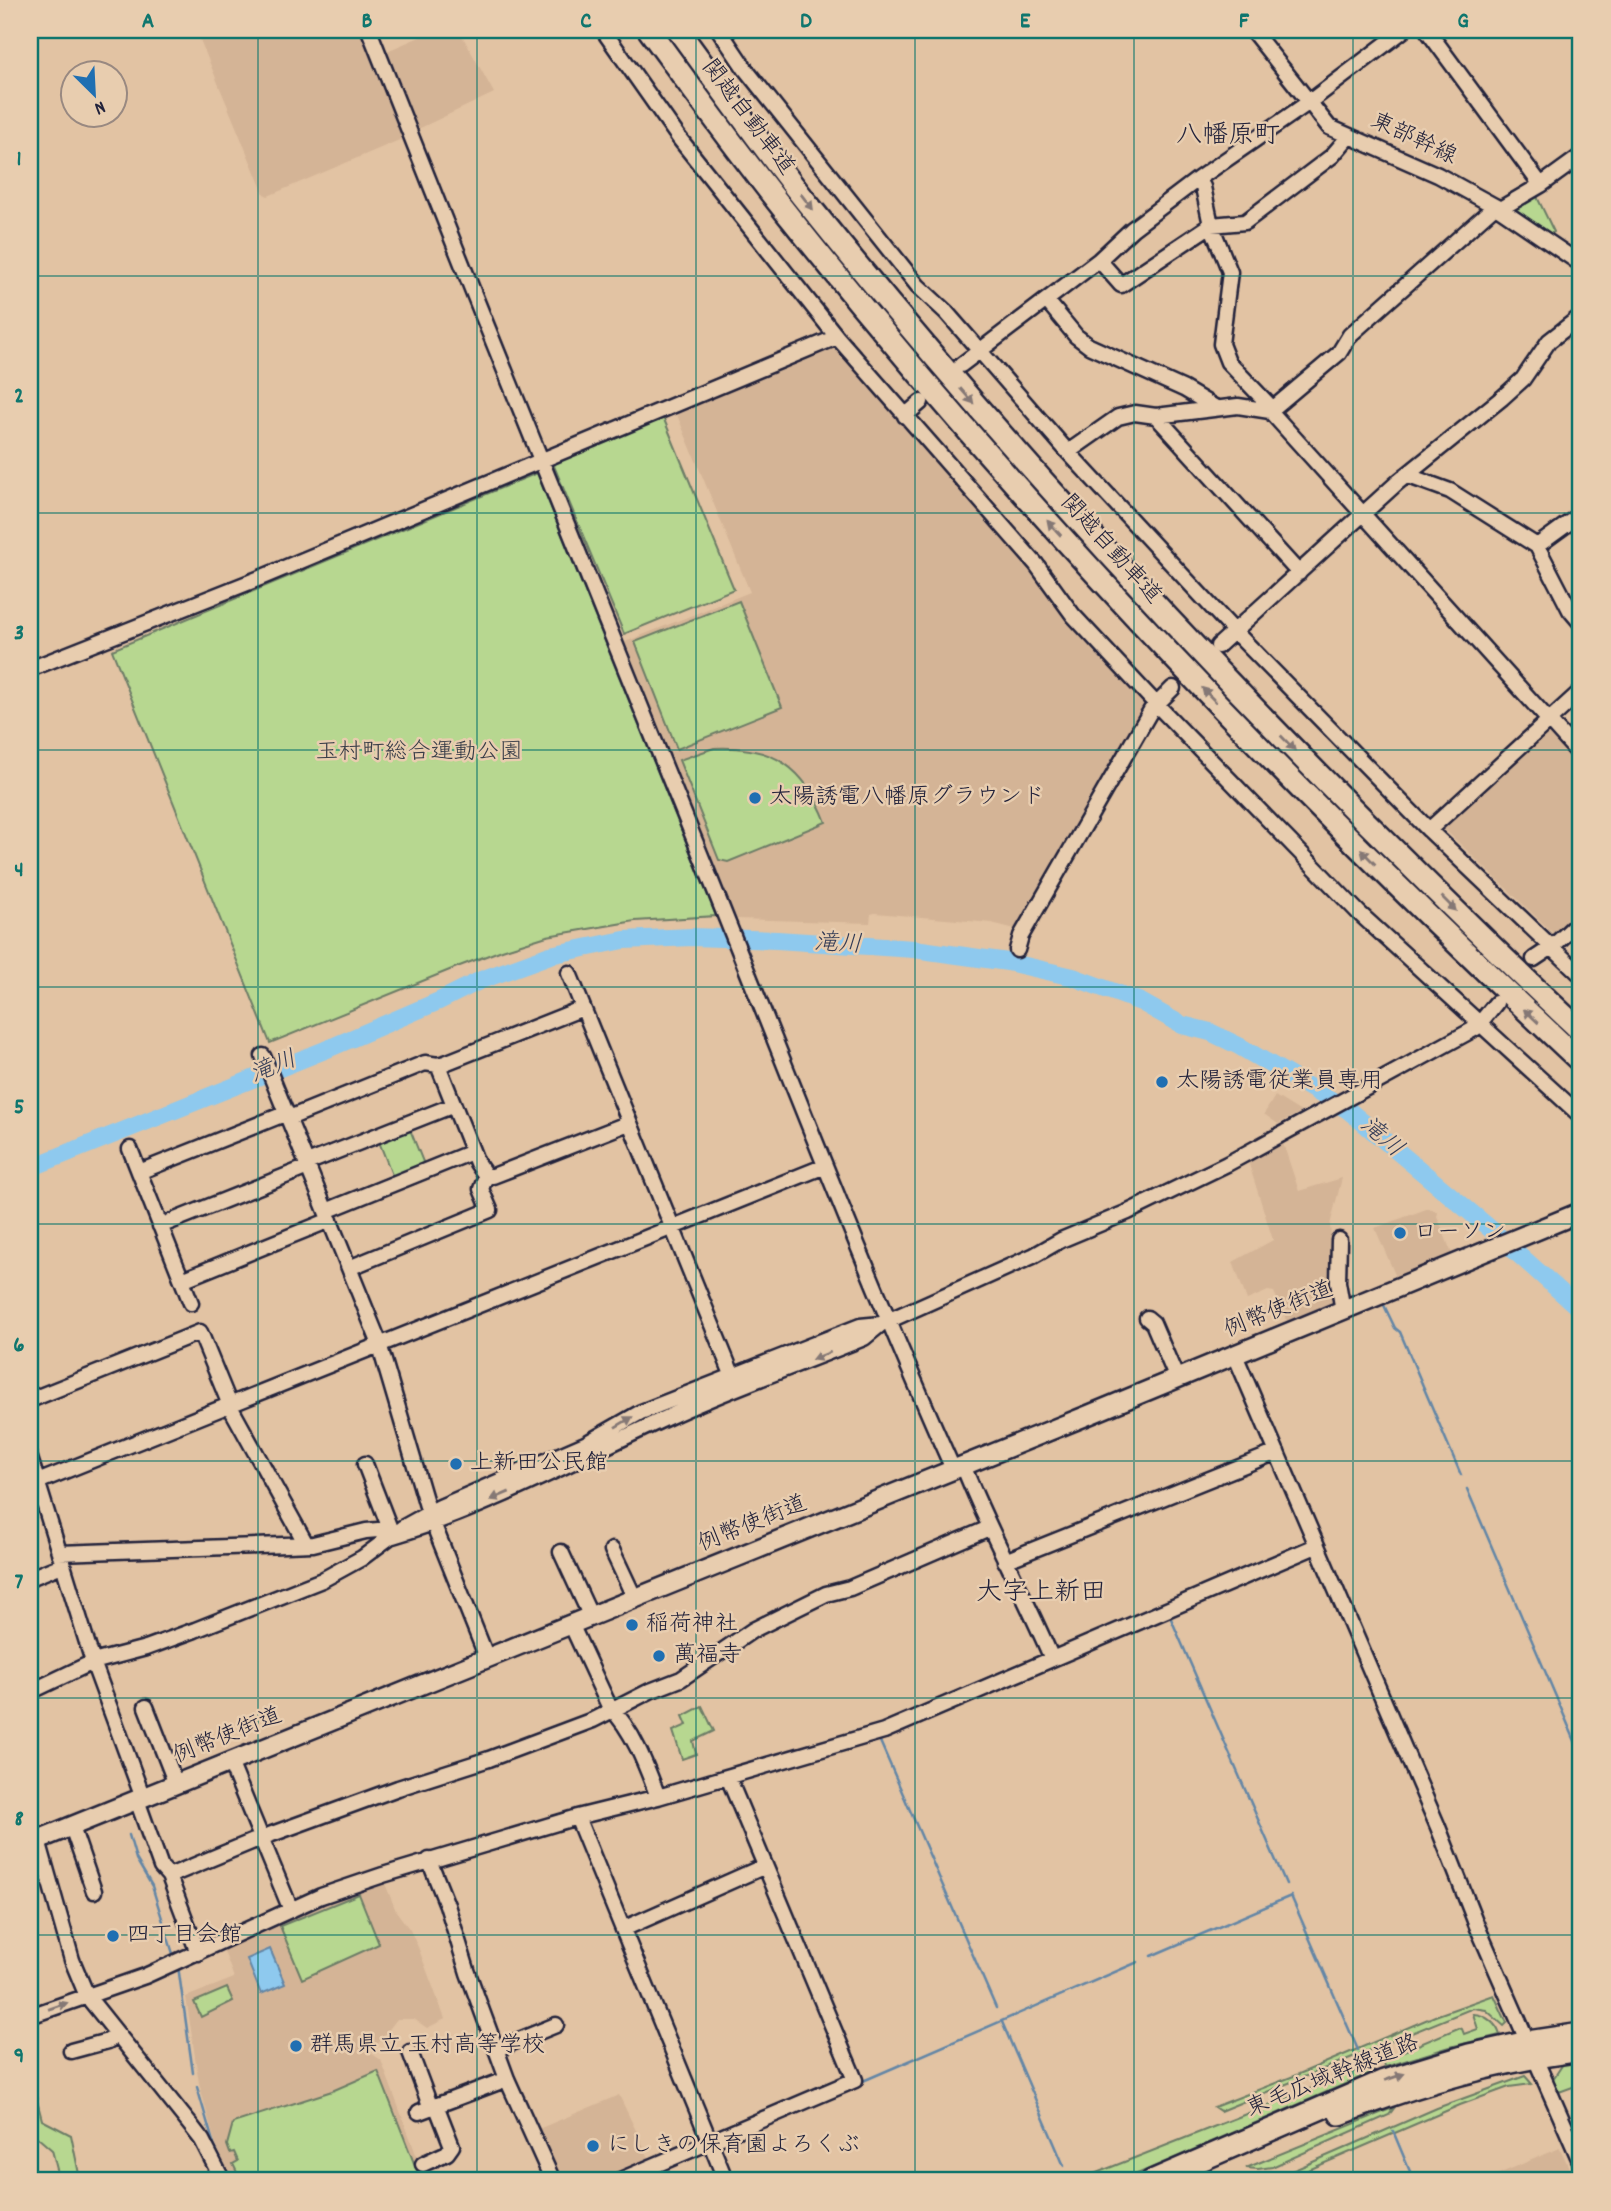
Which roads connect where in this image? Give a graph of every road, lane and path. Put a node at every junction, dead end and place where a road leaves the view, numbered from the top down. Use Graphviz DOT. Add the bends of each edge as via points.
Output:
graph roads {
  1 [pos="369,30"];
  2 [pos="603,30"];
  3 [pos="649,30"];
  4 [pos="678,30"];
  5 [pos="719,30"];
  6 [pos="1252,30"];
  7 [pos="1404,30"];
  8 [pos="1427,30"];
  9 [pos="1308,103"];
  10 [pos="1349,136"];
  11 [pos="1581,156"];
  12 [pos="1198,179"];
  13 [pos="1541,185"];
  14 [pos="1498,207"];
  15 [pos="1211,225"];
  16 [pos="1099,260"];
  17 [pos="1581,264"];
  18 [pos="1047,301"];
  19 [pos="1581,316"];
  20 [pos="837,337"];
  21 [pos="980,352"];
  22 [pos="961,365"];
  23 [pos="921,402"];
  24 [pos="1216,408"];
  25 [pos="1271,410"];
  26 [pos="905,416"];
  27 [pos="1156,416"];
  28 [pos="1068,453"];
  29 [pos="542,461"];
  30 [pos="1406,475"];
  31 [pos="1362,514"];
  32 [pos="1581,514"];
  33 [pos="1537,546"];
  34 [pos="1299,573"];
  35 [pos="1581,623"];
  36 [pos="1234,631"];
  37 [pos="1218,646"];
  38 [pos="30,669"];
  39 [pos="1173,688"];
  40 [pos="1581,691"];
  41 [pos="1157,705"];
  42 [pos="1549,721"];
  43 [pos="1581,755"];
  44 [pos="1429,830"];
  45 [pos="1581,920"];
  46 [pos="1552,947"];
  47 [pos="1017,950"];
  48 [pos="1534,959"];
  49 [pos="569,973"];
  50 [pos="1581,975"];
  51 [pos="1496,1003"];
  52 [pos="583,1007"];
  53 [pos="1480,1022"];
  54 [pos="1581,1031"];
  55 [pos="263,1057"];
  56 [pos="1581,1062"];
  57 [pos="438,1065"];
  58 [pos="454,1105"];
  59 [pos="288,1115"];
  60 [pos="1581,1116"];
  61 [pos="629,1123"];
  62 [pos="130,1149"];
  63 [pos="472,1152"];
  64 [pos="307,1165"];
  65 [pos="825,1166"];
  66 [pos="139,1172"];
  67 [pos="486,1176"];
  68 [pos="1581,1212"];
  69 [pos="328,1216"];
  70 [pos="160,1226"];
  71 [pos="671,1227"];
  72 [pos="1339,1240"];
  73 [pos="349,1268"];
  74 [pos="182,1280"];
  75 [pos="191,1303"];
  76 [pos="1343,1311"];
  77 [pos="1147,1318"];
  78 [pos="884,1323"];
  79 [pos="379,1345"];
  80 [pos="1235,1355"];
  81 [pos="1177,1379"];
  82 [pos="735,1382"];
  83 [pos="30,1400"];
  84 [pos="230,1405"];
  85 [pos="1277,1452"];
  86 [pos="30,1458"];
  87 [pos="365,1464"];
  88 [pos="958,1467"];
  89 [pos="34,1483"];
  90 [pos="431,1519"];
  91 [pos="989,1528"];
  92 [pos="391,1533"];
  93 [pos="306,1544"];
  94 [pos="1316,1546"];
  95 [pos="612,1550"];
  96 [pos="561,1552"];
  97 [pos="60,1559"];
  98 [pos="1005,1561"];
  99 [pos="30,1578"];
  100 [pos="635,1599"];
  101 [pos="591,1617"];
  102 [pos="571,1624"];
  103 [pos="487,1658"];
  104 [pos="1052,1659"];
  105 [pos="93,1662"];
  106 [pos="30,1692"];
  107 [pos="146,1707"];
  108 [pos="613,1710"];
  109 [pos="230,1762"];
  110 [pos="729,1777"];
  111 [pos="176,1784"];
  112 [pos="658,1797"];
  113 [pos="140,1799"];
  114 [pos="577,1817"];
  115 [pos="72,1826"];
  116 [pos="261,1838"];
  117 [pos="34,1842"];
  118 [pos="429,1860"];
  119 [pos="765,1866"];
  120 [pos="169,1876"];
  121 [pos="94,1891"];
  122 [pos="291,1910"];
  123 [pos="623,1929"];
  124 [pos="198,1953"];
  125 [pos="87,1996"];
  126 [pos="30,2016"];
  127 [pos="556,2025"];
  128 [pos="1581,2034"];
  129 [pos="116,2036"];
  130 [pos="497,2049"];
  131 [pos="1532,2049"];
  132 [pos="1581,2050"];
  133 [pos="71,2051"];
  134 [pos="410,2052"];
  135 [pos="507,2079"];
  136 [pos="429,2108"];
  137 [pos="711,2141"];
  138 [pos="1581,2163"];
  139 [pos="423,2164"];
  140 [pos="222,2181"];
  141 [pos="553,2181"];
  142 [pos="618,2181"];
  143 [pos="726,2181"];
  144 [pos="1152,2181"];
  145 [pos="1185,2181"];
  1 -- 29 [label="street"];
  2 -- 20 [label="street" via="679,138"];
  56 -- 3 [label="highway, 関越自動車道, one-way" via="1268,757 962,426 790,219"];
  4 -- 54 [label="highway, 関越自動車道, one-way" via="888,302 1074,517 1287,743"];
  5 -- 21 [label="street" via="857,211"];
  6 -- 9 [label="street, 東部幹線"];
  7 -- 9 [label="street"];
  8 -- 13 [label="street"];
  9 -- 10 [label="street, 東部幹線" via="1329,127"];
  9 -- 12 [label="street"];
  10 -- 14 [label="street, 東部幹線" via="1416,164"];
  10 -- 15 [label="street" via="1332,156 1245,222"];
  11 -- 13 [label="street"];
  12 -- 15 [label="street"];
  12 -- 16 [label="street"];
  13 -- 14 [label="street"];
  14 -- 17 [label="street, 東部幹線"];
  14 -- 25 [label="street"];
  15 -- 16 [label="street" via="1121,285"];
  15 -- 25 [label="street" via="1230,272 1221,344 1228,362"];
  16 -- 18 [label="street"];
  18 -- 21 [label="street"];
  18 -- 24 [label="street" via="1089,346"];
  19 -- 30 [label="street" via="1549,341 1516,385"];
  20 -- 26 [label="street"];
  20 -- 29 [label="street"];
  21 -- 22 [label="street"];
  21 -- 28 [label="street"];
  23 -- 26 [label="street"];
  24 -- 25 [label="street"];
  24 -- 27 [label="street"];
  25 -- 31 [label="street"];
  26 -- 41 [label="street" via="1036,564 1073,615"];
  27 -- 28 [label="street" via="1118,417"];
  27 -- 34 [label="street"];
  28 -- 36 [label="street"];
  29 -- 38 [label="street"];
  29 -- 65 [label="street"];
  30 -- 31 [label="street"];
  30 -- 33 [label="street" via="1450,491"];
  31 -- 34 [label="street"];
  31 -- 42 [label="street"];
  32 -- 33 [label="street"];
  33 -- 35 [label="street"];
  34 -- 36 [label="street"];
  36 -- 37 [label="street"];
  36 -- 44 [label="street"];
  39 -- 41 [label="street"];
  40 -- 42 [label="street"];
  41 -- 47 [label="street"];
  41 -- 53 [label="street" via="1359,913"];
  42 -- 43 [label="street"];
  42 -- 44 [label="street"];
  44 -- 46 [label="street"];
  45 -- 46 [label="street"];
  46 -- 48 [label="street"];
  46 -- 50 [label="street"];
  49 -- 52 [label="street"];
  51 -- 53 [label="street"];
  52 -- 57 [label="street"];
  52 -- 61 [label="street"];
  53 -- 60 [label="street"];
  53 -- 78 [label="street" via="1227,1164"];
  55 -- 59 [label="street"];
  57 -- 58 [label="street"];
  57 -- 59 [label="street" via="425,1063"];
  58 -- 63 [label="street"];
  58 -- 64 [label="street"];
  59 -- 64 [label="street"];
  59 -- 66 [label="street"];
  61 -- 67 [label="street"];
  61 -- 71 [label="street"];
  62 -- 66 [label="street"];
  63 -- 67 [label="street"];
  63 -- 69 [label="street"];
  64 -- 69 [label="street"];
  64 -- 70 [label="street"];
  65 -- 71 [label="street"];
  65 -- 78 [label="street"];
  66 -- 70 [label="street"];
  67 -- 73 [label="street" via="481,1189 490,1210"];
  68 -- 76 [label="main road, 例幣使街道"];
  69 -- 73 [label="street"];
  69 -- 74 [label="street"];
  70 -- 74 [label="street"];
  71 -- 79 [label="street"];
  71 -- 82 [label="street"];
  72 -- 76 [label="street"];
  73 -- 79 [label="street"];
  74 -- 75 [label="street"];
  76 -- 80 [label="main road, 例幣使街道"];
  77 -- 81 [label="street"];
  78 -- 82 [label="street" via="860,1326"];
  78 -- 88 [label="street"];
  79 -- 84 [label="street"];
  79 -- 90 [label="street"];
  80 -- 81 [label="main road, 例幣使街道"];
  80 -- 85 [label="street"];
  81 -- 88 [label="main road, 例幣使街道"];
  82 -- 90 [label="street" via="641,1412"];
  83 -- 84 [label="street" via="200,1332"];
  84 -- 89 [label="street"];
  84 -- 93 [label="street"];
  85 -- 94 [label="street"];
  85 -- 98 [label="street"];
  86 -- 89 [label="street"];
  87 -- 92 [label="street"];
  88 -- 91 [label="street"];
  88 -- 100 [label="main road, 例幣使街道"];
  89 -- 97 [label="street"];
  90 -- 92 [label="street"];
  90 -- 103 [label="street"];
  91 -- 98 [label="street"];
  91 -- 108 [label="street" via="850,1588 825,1594 756,1628 681,1679"];
  92 -- 93 [label="street" via="379,1529"];
  92 -- 105 [label="street" via="378,1547 315,1583 146,1648"];
  93 -- 97 [label="street"];
  94 -- 104 [label="street"];
  94 -- 131 [label="street"];
  95 -- 100 [label="street"];
  96 -- 101 [label="street"];
  97 -- 99 [label="street"];
  97 -- 105 [label="street"];
  98 -- 104 [label="street"];
  100 -- 101 [label="main road, 例幣使街道"];
  101 -- 102 [label="main road, 例幣使街道"];
  102 -- 103 [label="main road, 例幣使街道"];
  102 -- 108 [label="street"];
  103 -- 109 [label="main road, 例幣使街道"];
  104 -- 110 [label="street" via="891,1729"];
  105 -- 106 [label="street"];
  105 -- 113 [label="street"];
  107 -- 111 [label="street"];
  108 -- 112 [label="street" via="648,1769"];
  108 -- 116 [label="street" via="489,1759"];
  109 -- 111 [label="main road, 例幣使街道"];
  109 -- 116 [label="street"];
  110 -- 112 [label="street"];
  110 -- 119 [label="street"];
  111 -- 113 [label="main road, 例幣使街道"];
  112 -- 114 [label="street"];
  113 -- 115 [label="main road, 例幣使街道"];
  113 -- 120 [label="street" via="160,1867"];
  114 -- 118 [label="street"];
  114 -- 123 [label="street"];
  115 -- 117 [label="main road, 例幣使街道"];
  115 -- 121 [label="street"];
  116 -- 120 [label="street"];
  116 -- 122 [label="street"];
  117 -- 125 [label="street"];
  118 -- 122 [label="street"];
  118 -- 130 [label="street"];
  119 -- 123 [label="street"];
  119 -- 137 [label="street" via="855,2080"];
  120 -- 124 [label="street"];
  122 -- 124 [label="street"];
  123 -- 137 [label="street"];
  124 -- 125 [label="street"];
  126 -- 125 [label="street, one-way"];
  125 -- 129 [label="street"];
  127 -- 130 [label="street"];
  128 -- 131 [label="highway, 東毛広域幹線道路"];
  129 -- 133 [label="street"];
  129 -- 140 [label="street" via="202,2140"];
  130 -- 135 [label="street"];
  131 -- 132 [label="highway, 東毛広域幹線道路"];
  131 -- 138 [label="street"];
  144 -- 131 [label="highway, 東毛広域幹線道路, one-way" via="1384,2081 1469,2055"];
  131 -- 145 [label="highway, 東毛広域幹線道路" via="1357,2107"];
  134 -- 136 [label="street"];
  135 -- 136 [label="street"];
  135 -- 141 [label="street"];
  136 -- 139 [label="street" via="452,2146"];
  137 -- 142 [label="street"];
  137 -- 143 [label="street"];
}
